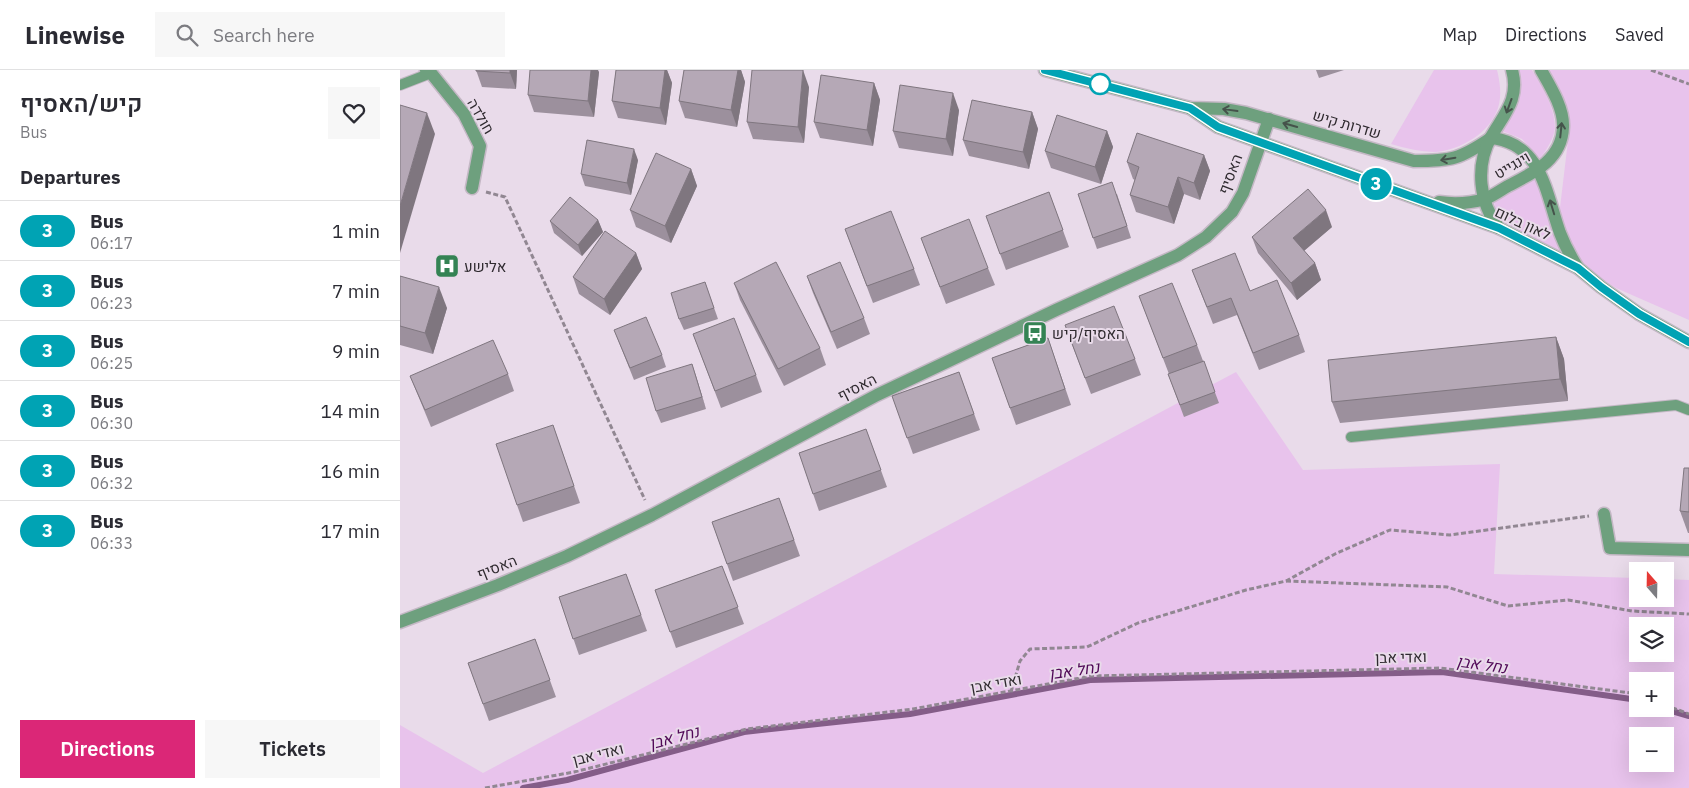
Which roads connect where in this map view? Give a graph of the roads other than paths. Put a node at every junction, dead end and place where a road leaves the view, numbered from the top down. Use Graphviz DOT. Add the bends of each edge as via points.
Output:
graph roads {
  1 [pos="1045,70"];
  2 [pos="1512,70"];
  3 [pos="1541,70"];
  4 [pos="428,71"];
  5 [pos="400,85"];
  6 [pos="1190,108"];
  7 [pos="1269,119"];
  8 [pos="1491,138"];
  9 [pos="1260,143"];
  10 [pos="1538,170"];
  11 [pos="472,188"];
  12 [pos="1484,199"];
  13 [pos="1424,201"];
  14 [pos="1499,228"];
  15 [pos="1578,268"];
  16 [pos="1689,342"];
  17 [pos="1689,410"];
  18 [pos="1351,437"];
  19 [pos="1604,514"];
  20 [pos="1689,550"];
  21 [pos="400,622"];
  1 -- 6 [label="street, שדרות קיש"];
  2 -- 8 [label="street, one-way" via="1511,106"];
  10 -- 3 [label="street, וינגייט, one-way" via="1551,159 1559,146 1563,128 1561,112"];
  4 -- 5 [label="lane"];
  4 -- 11 [label="street, חולדה" via="464,114 480,146"];
  7 -- 6 [label="street, שדרות קיש, one-way" via="1224,109"];
  6 -- 9 [label="street, שדרות קיש" via="1218,127"];
  8 -- 7 [label="street, שדרות קיש, one-way" via="1458,158 1414,161"];
  7 -- 9 [label="street, האסיף"];
  8 -- 10 [label="street, לאון בלום" via="1520,147"];
  8 -- 12 [label="street" via="1480,174"];
  9 -- 13 [label="street, שדרות קיש"];
  9 -- 21 [label="street, האסיף" via="1243,193 1232,212 1206,237 1178,255 877,395 568,556"];
  10 -- 12 [label="street, וינגייט"];
  15 -- 10 [label="street, לאון בלום, one-way" via="1560,233"];
  12 -- 13 [label="street, וינגייט" via="1447,203"];
  12 -- 14 [label="street"];
  13 -- 14 [label="street, לאון בלום"];
  14 -- 15 [label="street, לאון בלום"];
  15 -- 16 [label="street, לאון בלום" via="1639,314"];
  17 -- 18 [label="lane" via="1676,405"];
  19 -- 20 [label="street" via="1610,548"];
}
